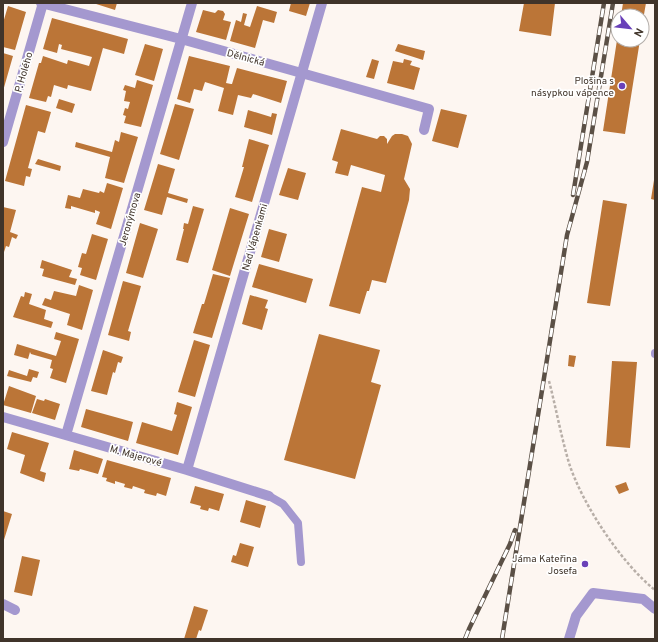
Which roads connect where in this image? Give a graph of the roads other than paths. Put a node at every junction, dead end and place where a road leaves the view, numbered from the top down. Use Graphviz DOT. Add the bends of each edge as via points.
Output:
graph roads {
  1 [pos="42,3"];
  2 [pos="192,3"];
  3 [pos="322,3"];
  4 [pos="181,39"];
  5 [pos="301,72"];
  6 [pos="424,130"];
  7 [pos="3,142"];
  8 [pos="3,417"];
  9 [pos="66,435"];
  10 [pos="187,470"];
  11 [pos="269,496"];
  12 [pos="301,562"];
  13 [pos="3,604"];
  14 [pos="655,609"];
  15 [pos="15,610"];
  16 [pos="570,639"];
  1 -- 4 [label="street, Dělnická"];
  1 -- 7 [label="street, P. Holého"];
  2 -- 4 [label="street, Jeronýmova"];
  3 -- 5 [label="street, Nad Vápenkami"];
  4 -- 5 [label="street, Dělnická"];
  4 -- 9 [label="street, Jeronýmova"];
  5 -- 6 [label="street, Dělnická" via="429,109"];
  5 -- 10 [label="street, Nad Vápenkami"];
  8 -- 9 [label="street, M. Majerové"];
  9 -- 10 [label="street, M. Majerové"];
  10 -- 11 [label="street, M. Majerové"];
  11 -- 12 [label="lane" via="283,504 298,523"];
  13 -- 15 [label="street"];
  14 -- 16 [label="street" via="643,599 593,593 576,616"];
}
